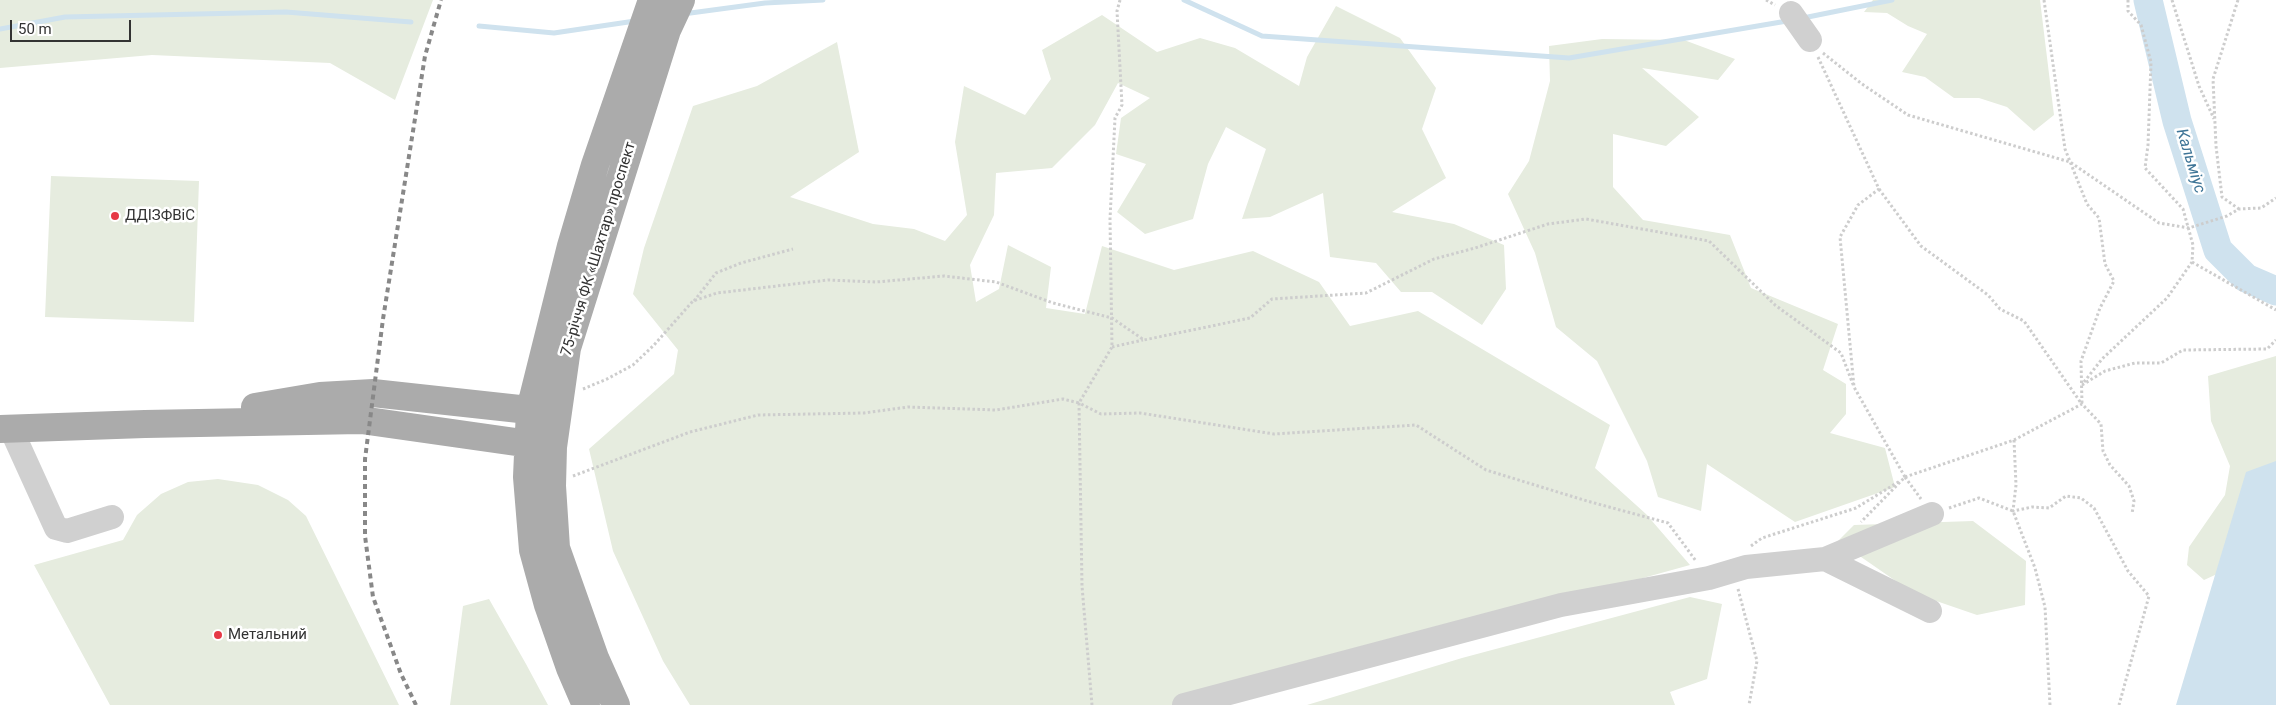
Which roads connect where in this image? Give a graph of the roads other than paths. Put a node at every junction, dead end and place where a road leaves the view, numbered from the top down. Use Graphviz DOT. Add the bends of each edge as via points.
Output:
graph roads {
  1 [pos="652,0"];
  2 [pos="681,0"];
  3 [pos="1791,13"];
  4 [pos="1810,40"];
  5 [pos="530,410"];
  6 [pos="556,413"];
  7 [pos="145,424"];
  8 [pos="5,429"];
  9 [pos="540,445"];
  10 [pos="1932,514"];
  11 [pos="112,517"];
  12 [pos="1825,559"];
  13 [pos="1930,611"];
  14 [pos="586,705"];
  15 [pos="616,705"];
  16 [pos="1184,705"];
  1 -- 5 [label="main road, 75-річчя ФК «Шахтар» проспект" via="571,246"];
  2 -- 6 [label="main road, 75-річчя ФК «Шахтар» проспект" via="667,30 585,287 567,348"];
  3 -- 4 [label="street"];
  5 -- 6 [label="main road"];
  5 -- 7 [label="main road" via="373,392 320,396"];
  5 -- 9 [label="main road, 75-річчя ФК «Шахтар» проспект"];
  6 -- 9 [label="main road, 75-річчя ФК «Шахтар» проспект"];
  7 -- 8 [label="main road"];
  7 -- 9 [label="main road" via="361,420"];
  8 -- 11 [label="street" via="56,528 67,531"];
  9 -- 14 [label="main road, 75-річчя ФК «Шахтар» проспект" via="527,477 533,550 560,641"];
  9 -- 15 [label="main road, 75-річчя ФК «Шахтар» проспект" via="552,486 556,548 595,658"];
  10 -- 12 [label="street"];
  12 -- 13 [label="street"];
  12 -- 16 [label="street" via="1746,567 1709,578 1561,605"];
}
